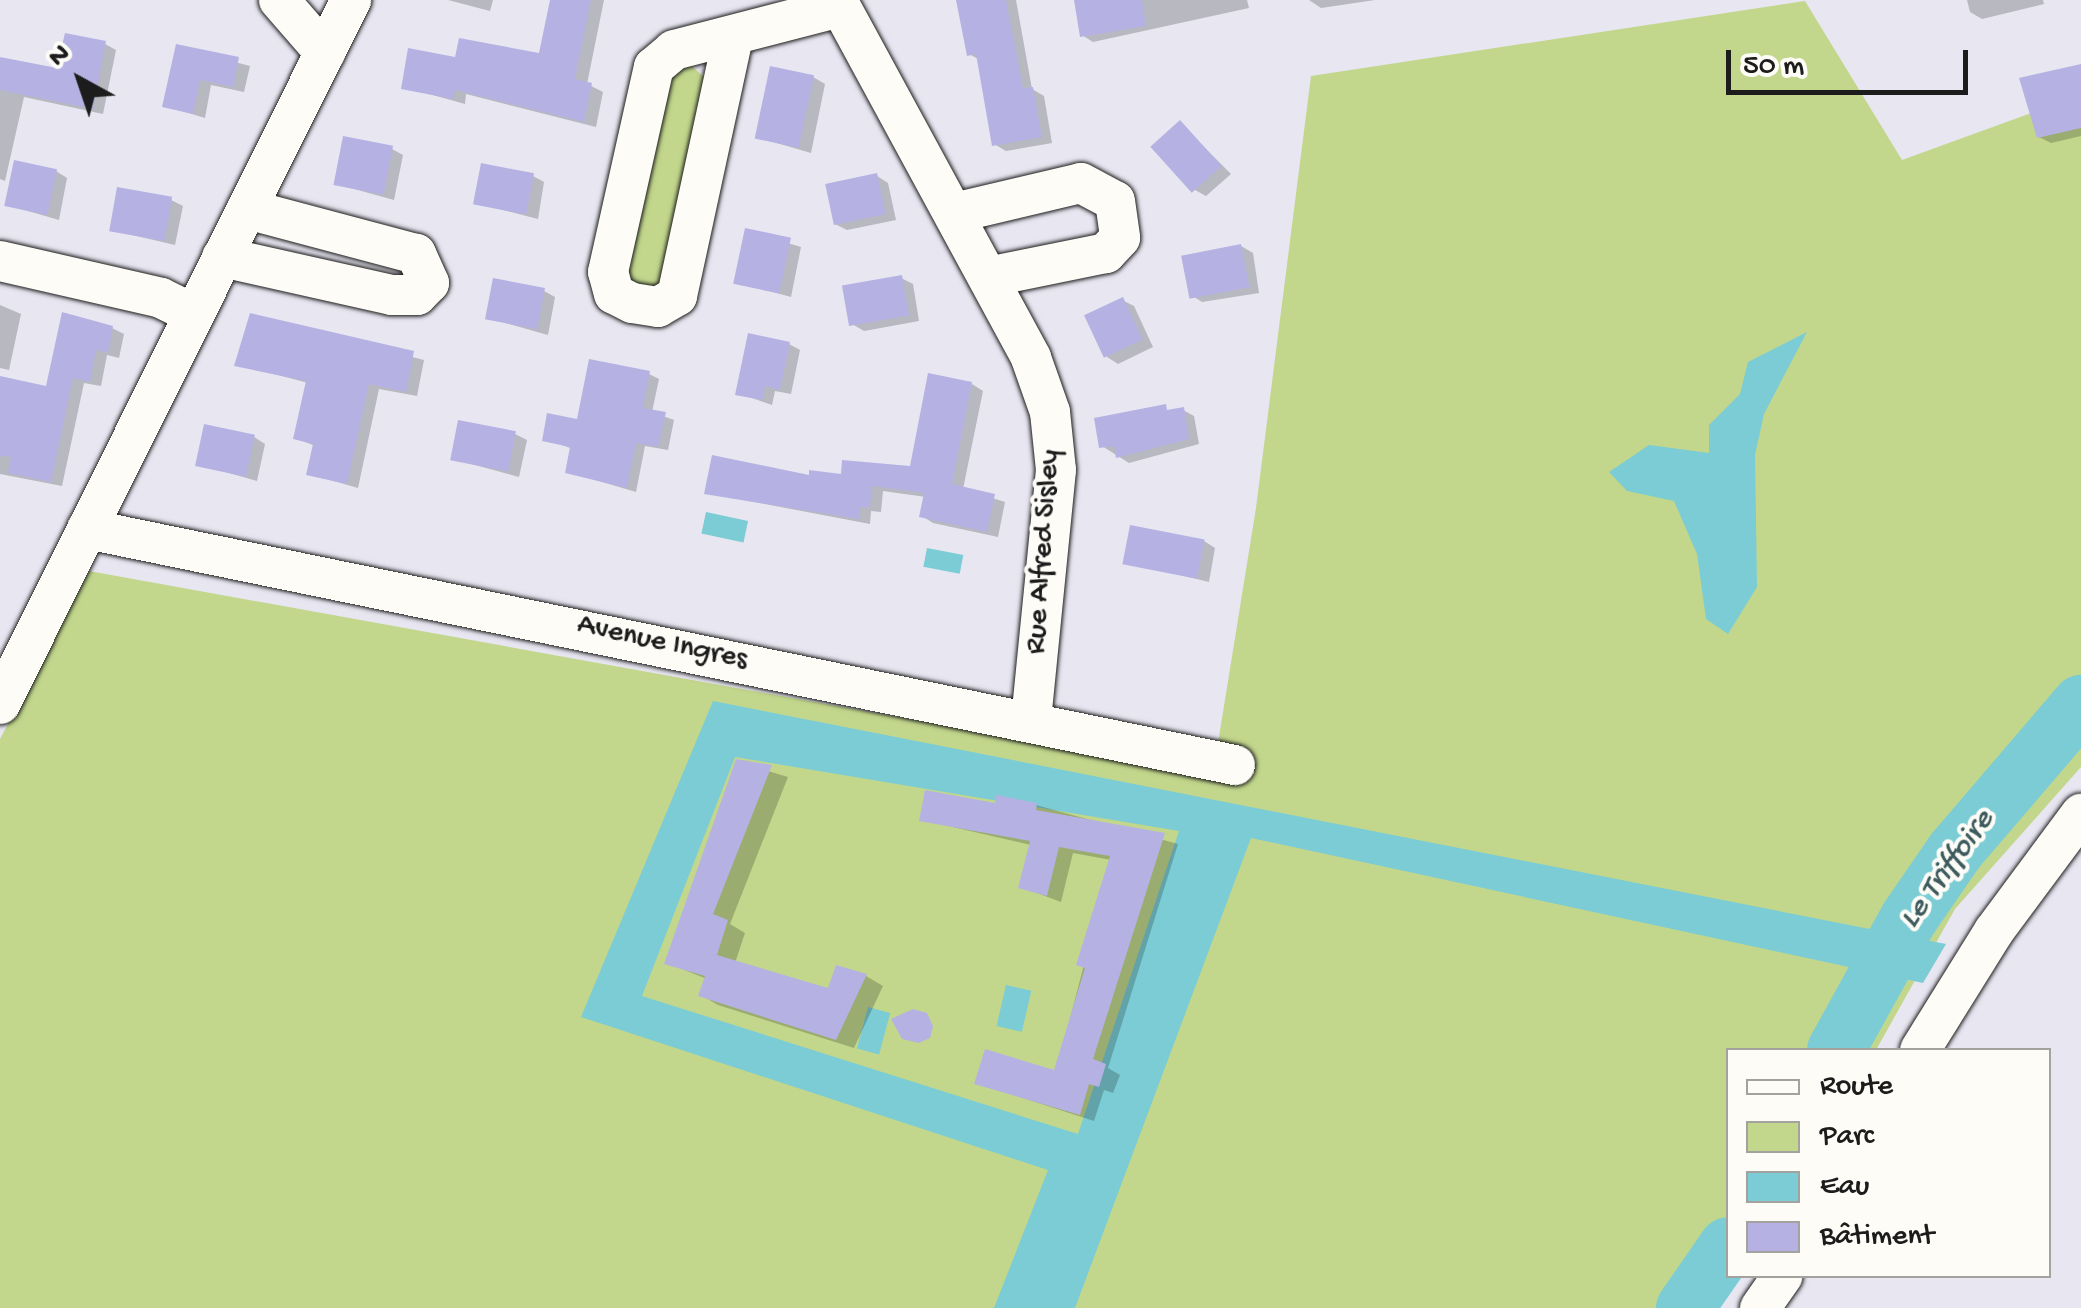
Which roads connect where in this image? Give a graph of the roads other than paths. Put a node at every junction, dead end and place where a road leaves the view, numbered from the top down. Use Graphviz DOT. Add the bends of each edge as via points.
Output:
graph roads {
  1 [pos="279,0"];
  2 [pos="351,0"];
  3 [pos="839,4"];
  4 [pos="733,37"];
  5 [pos="325,53"];
  6 [pos="247,209"];
  7 [pos="954,213"];
  8 [pos="222,258"];
  9 [pos="0,261"];
  10 [pos="988,277"];
  11 [pos="194,314"];
  12 [pos="87,530"];
  13 [pos="0,704"];
  14 [pos="1031,720"];
  15 [pos="1236,765"];
  16 [pos="2076,828"];
  17 [pos="1921,1048"];
  18 [pos="1781,1278"];
  19 [pos="1760,1308"];
  1 -- 5 [label="street"];
  2 -- 5 [label="street"];
  3 -- 4 [label="street"];
  3 -- 7 [label="street, Rue Alfred Sisley"];
  4 -- 4 [label="street" via="674,50 654,67 608,272 614,294 632,303 658,307 678,296"];
  5 -- 6 [label="street"];
  6 -- 8 [label="street"];
  6 -- 8 [label="street" via="416,254 429,283 417,295 392,295"];
  7 -- 10 [label="street, Rue Alfred Sisley"];
  7 -- 10 [label="street" via="1081,183 1115,200 1120,238 1106,253"];
  8 -- 11 [label="street"];
  9 -- 11 [label="street" via="162,298"];
  10 -- 14 [label="street, Rue Alfred Sisley" via="1050,412 1056,470"];
  11 -- 12 [label="street"];
  12 -- 13 [label="street"];
  12 -- 14 [label="street, Avenue Ingres"];
  14 -- 15 [label="street, Avenue Ingres"];
  16 -- 17 [label="street"];
  18 -- 19 [label="street"];
}
